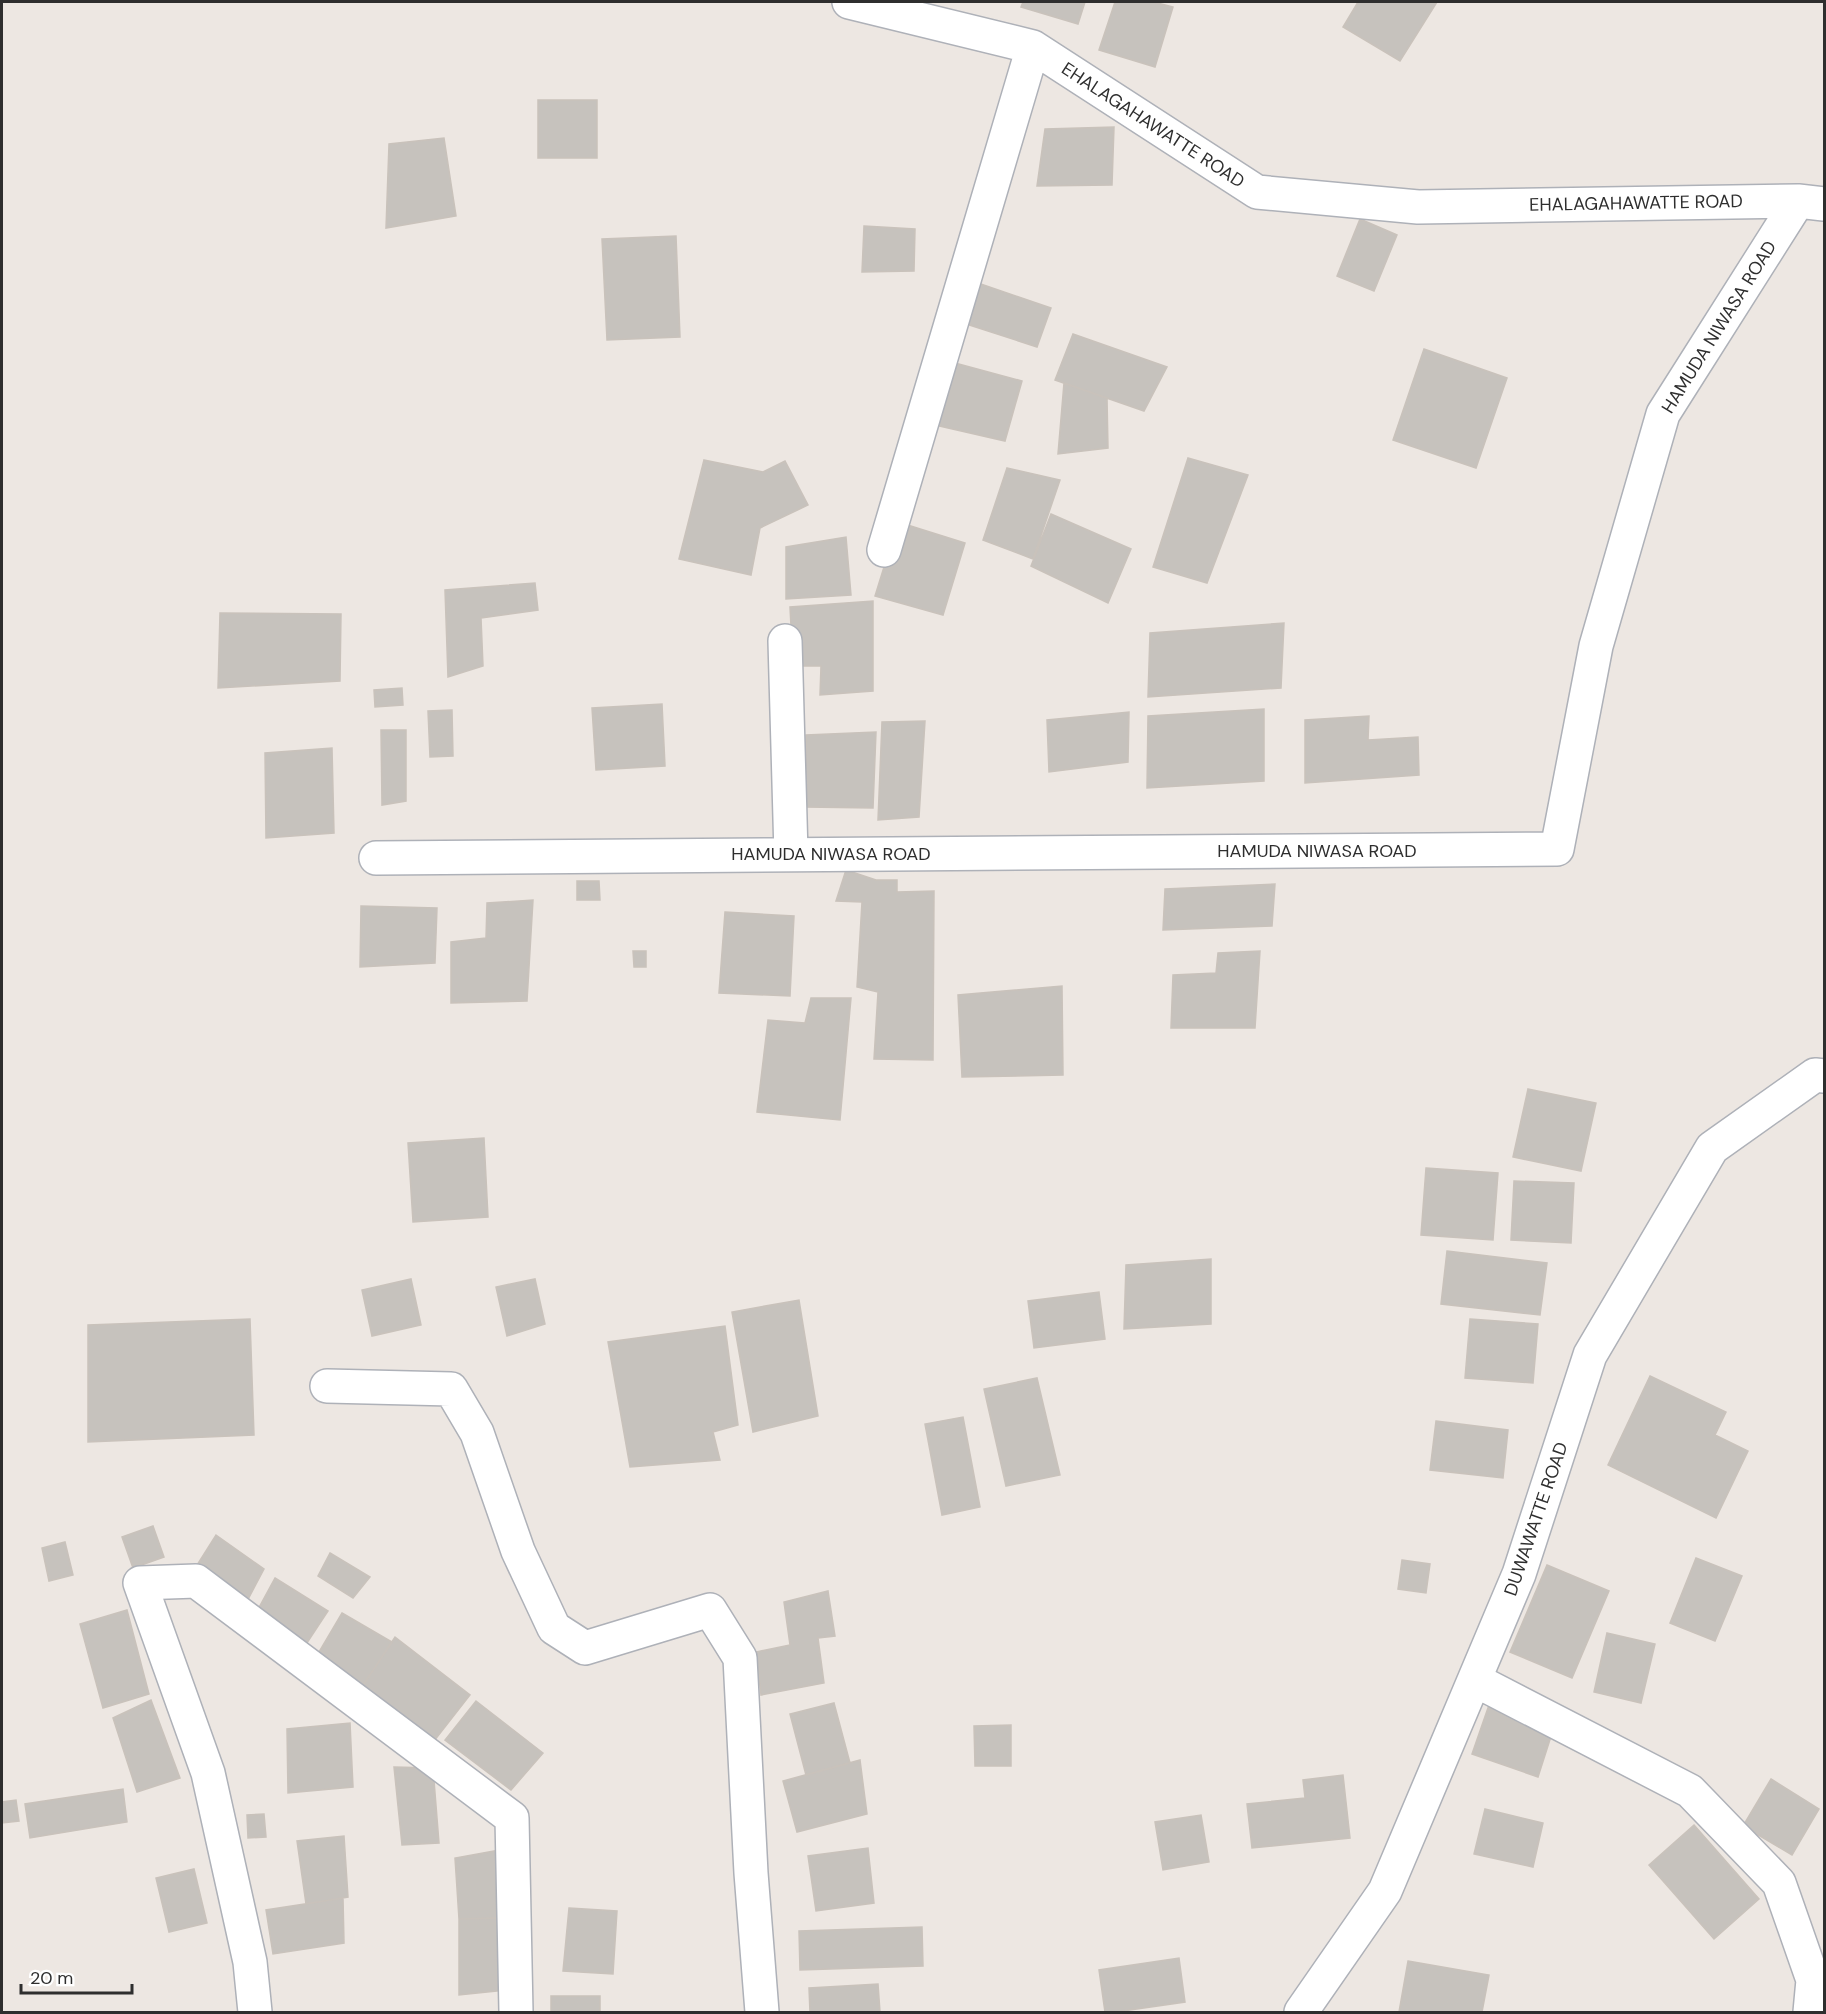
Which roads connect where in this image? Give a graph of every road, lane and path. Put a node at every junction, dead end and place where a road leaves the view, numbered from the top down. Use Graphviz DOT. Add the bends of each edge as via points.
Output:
graph roads {
  1 [pos="849,2"];
  2 [pos="1033,47"];
  3 [pos="1811,202"];
  4 [pos="884,550"];
  5 [pos="785,641"];
  6 [pos="791,855"];
  7 [pos="376,858"];
  8 [pos="1824,1077"];
  9 [pos="327,1386"];
  10 [pos="1475,1680"];
  11 [pos="255,2013"];
  12 [pos="516,2013"];
  13 [pos="762,2013"];
  14 [pos="1302,2013"];
  15 [pos="1810,2013"];
  1 -- 2 [label="street, EHALAGAHAWATTE ROAD"];
  2 -- 3 [label="street, EHALAGAHAWATTE ROAD" via="1257,192 1418,207"];
  2 -- 4 [label="street"];
  3 -- 6 [label="street, HAMUDA NIWASA ROAD" via="1663,414 1596,646 1557,849"];
  5 -- 6 [label="street"];
  6 -- 7 [label="street, HAMUDA NIWASA ROAD"];
  8 -- 10 [label="street, DUWAWATTE ROAD" via="1815,1075 1712,1148 1590,1355 1520,1574"];
  9 -- 13 [label="street" via="451,1389 477,1434 518,1551 554,1628 585,1648 710,1610 740,1658"];
  10 -- 14 [label="street, DUWAWATTE ROAD" via="1385,1891"];
  10 -- 15 [label="street" via="1690,1791 1779,1883 1813,1980"];
  11 -- 12 [label="street" via="250,1962 208,1773 140,1583 196,1581 512,1818"];
}
